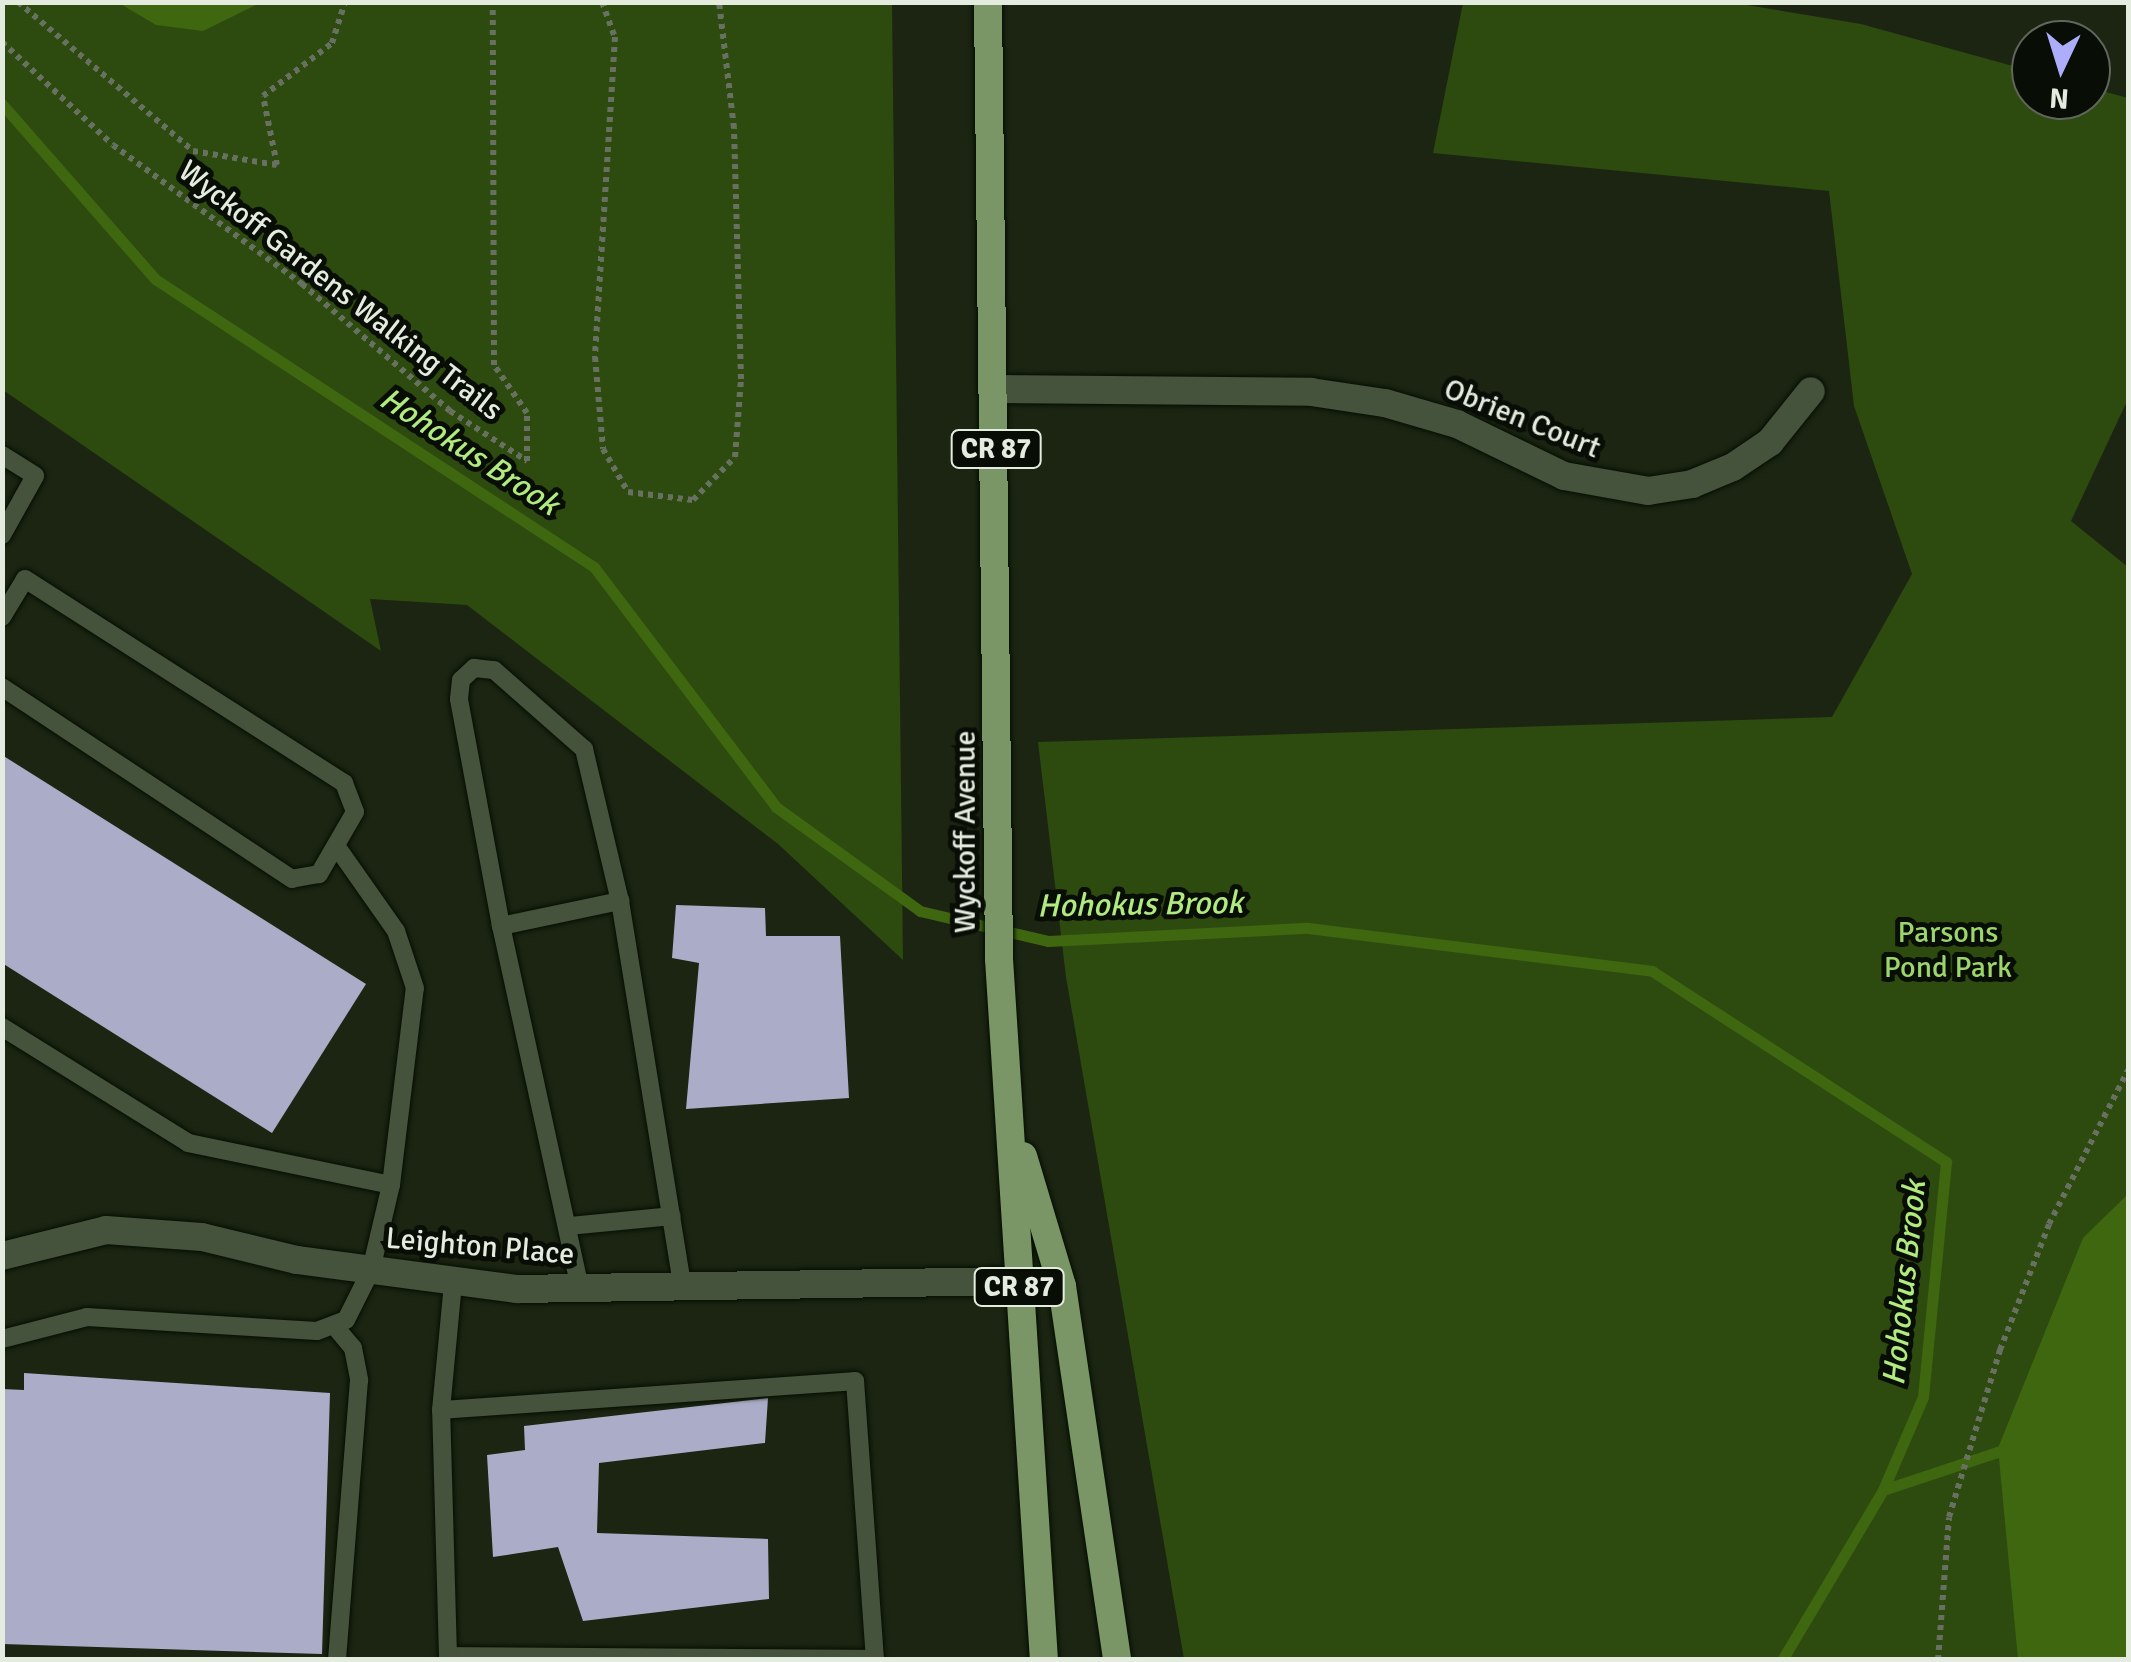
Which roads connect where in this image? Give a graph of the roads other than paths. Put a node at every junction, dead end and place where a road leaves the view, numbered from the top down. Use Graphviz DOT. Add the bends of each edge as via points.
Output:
graph roads {
  1 [pos="988,2"];
  2 [pos="995,389"];
  3 [pos="1811,391"];
  4 [pos="2,455"];
  5 [pos="2,536"];
  6 [pos="2,618"];
  7 [pos="2,687"];
  8 [pos="338,847"];
  9 [pos="620,902"];
  10 [pos="501,926"];
  11 [pos="2,1027"];
  12 [pos="1011,1115"];
  13 [pos="390,1185"];
  14 [pos="672,1216"];
  15 [pos="570,1226"];
  16 [pos="2,1256"];
  17 [pos="371,1270"];
  18 [pos="1019,1281"];
  19 [pos="452,1283"];
  20 [pos="682,1284"];
  21 [pos="580,1288"];
  22 [pos="337,1328"];
  23 [pos="2,1339"];
  24 [pos="441,1410"];
  25 [pos="338,1660"];
  26 [pos="1044,1660"];
  27 [pos="1117,1660"];
  1 -- 2 [label="main road, Wyckoff Avenue / CR 87"];
  2 -- 3 [label="street, Obrien Court" via="1311,392 1385,403 1457,424 1564,476 1648,491 1692,484 1733,467 1770,442"];
  2 -- 12 [label="main road, Wyckoff Avenue / CR 87" via="999,959"];
  4 -- 5 [label="lane" via="35,476"];
  6 -- 8 [label="lane" via="25,579 344,783 355,812"];
  7 -- 8 [label="lane" via="292,879 319,874"];
  8 -- 13 [label="lane" via="396,931 414,988"];
  9 -- 10 [label="lane"];
  9 -- 10 [label="lane" via="584,749 494,670 474,668 461,680 459,698"];
  9 -- 14 [label="lane"];
  10 -- 15 [label="lane"];
  11 -- 13 [label="lane" via="188,1142"];
  12 -- 18 [label="main road, Wyckoff Avenue / CR 87"];
  12 -- 27 [label="main road" via="1062,1286"];
  13 -- 17 [label="lane"];
  14 -- 15 [label="lane"];
  14 -- 20 [label="lane"];
  15 -- 21 [label="lane"];
  16 -- 17 [label="street, Leighton Place" via="106,1230 202,1237"];
  17 -- 19 [label="street, Leighton Place"];
  17 -- 22 [label="lane"];
  18 -- 20 [label="street, Leighton Place"];
  18 -- 26 [label="main road, Wyckoff Avenue / CR 87"];
  19 -- 21 [label="street, Leighton Place"];
  19 -- 24 [label="lane"];
  20 -- 21 [label="street, Leighton Place"];
  22 -- 23 [label="lane" via="87,1317"];
  22 -- 25 [label="lane" via="353,1348 359,1380"];
  24 -- 24 [label="lane" via="448,1656 875,1659 855,1382"];
}
